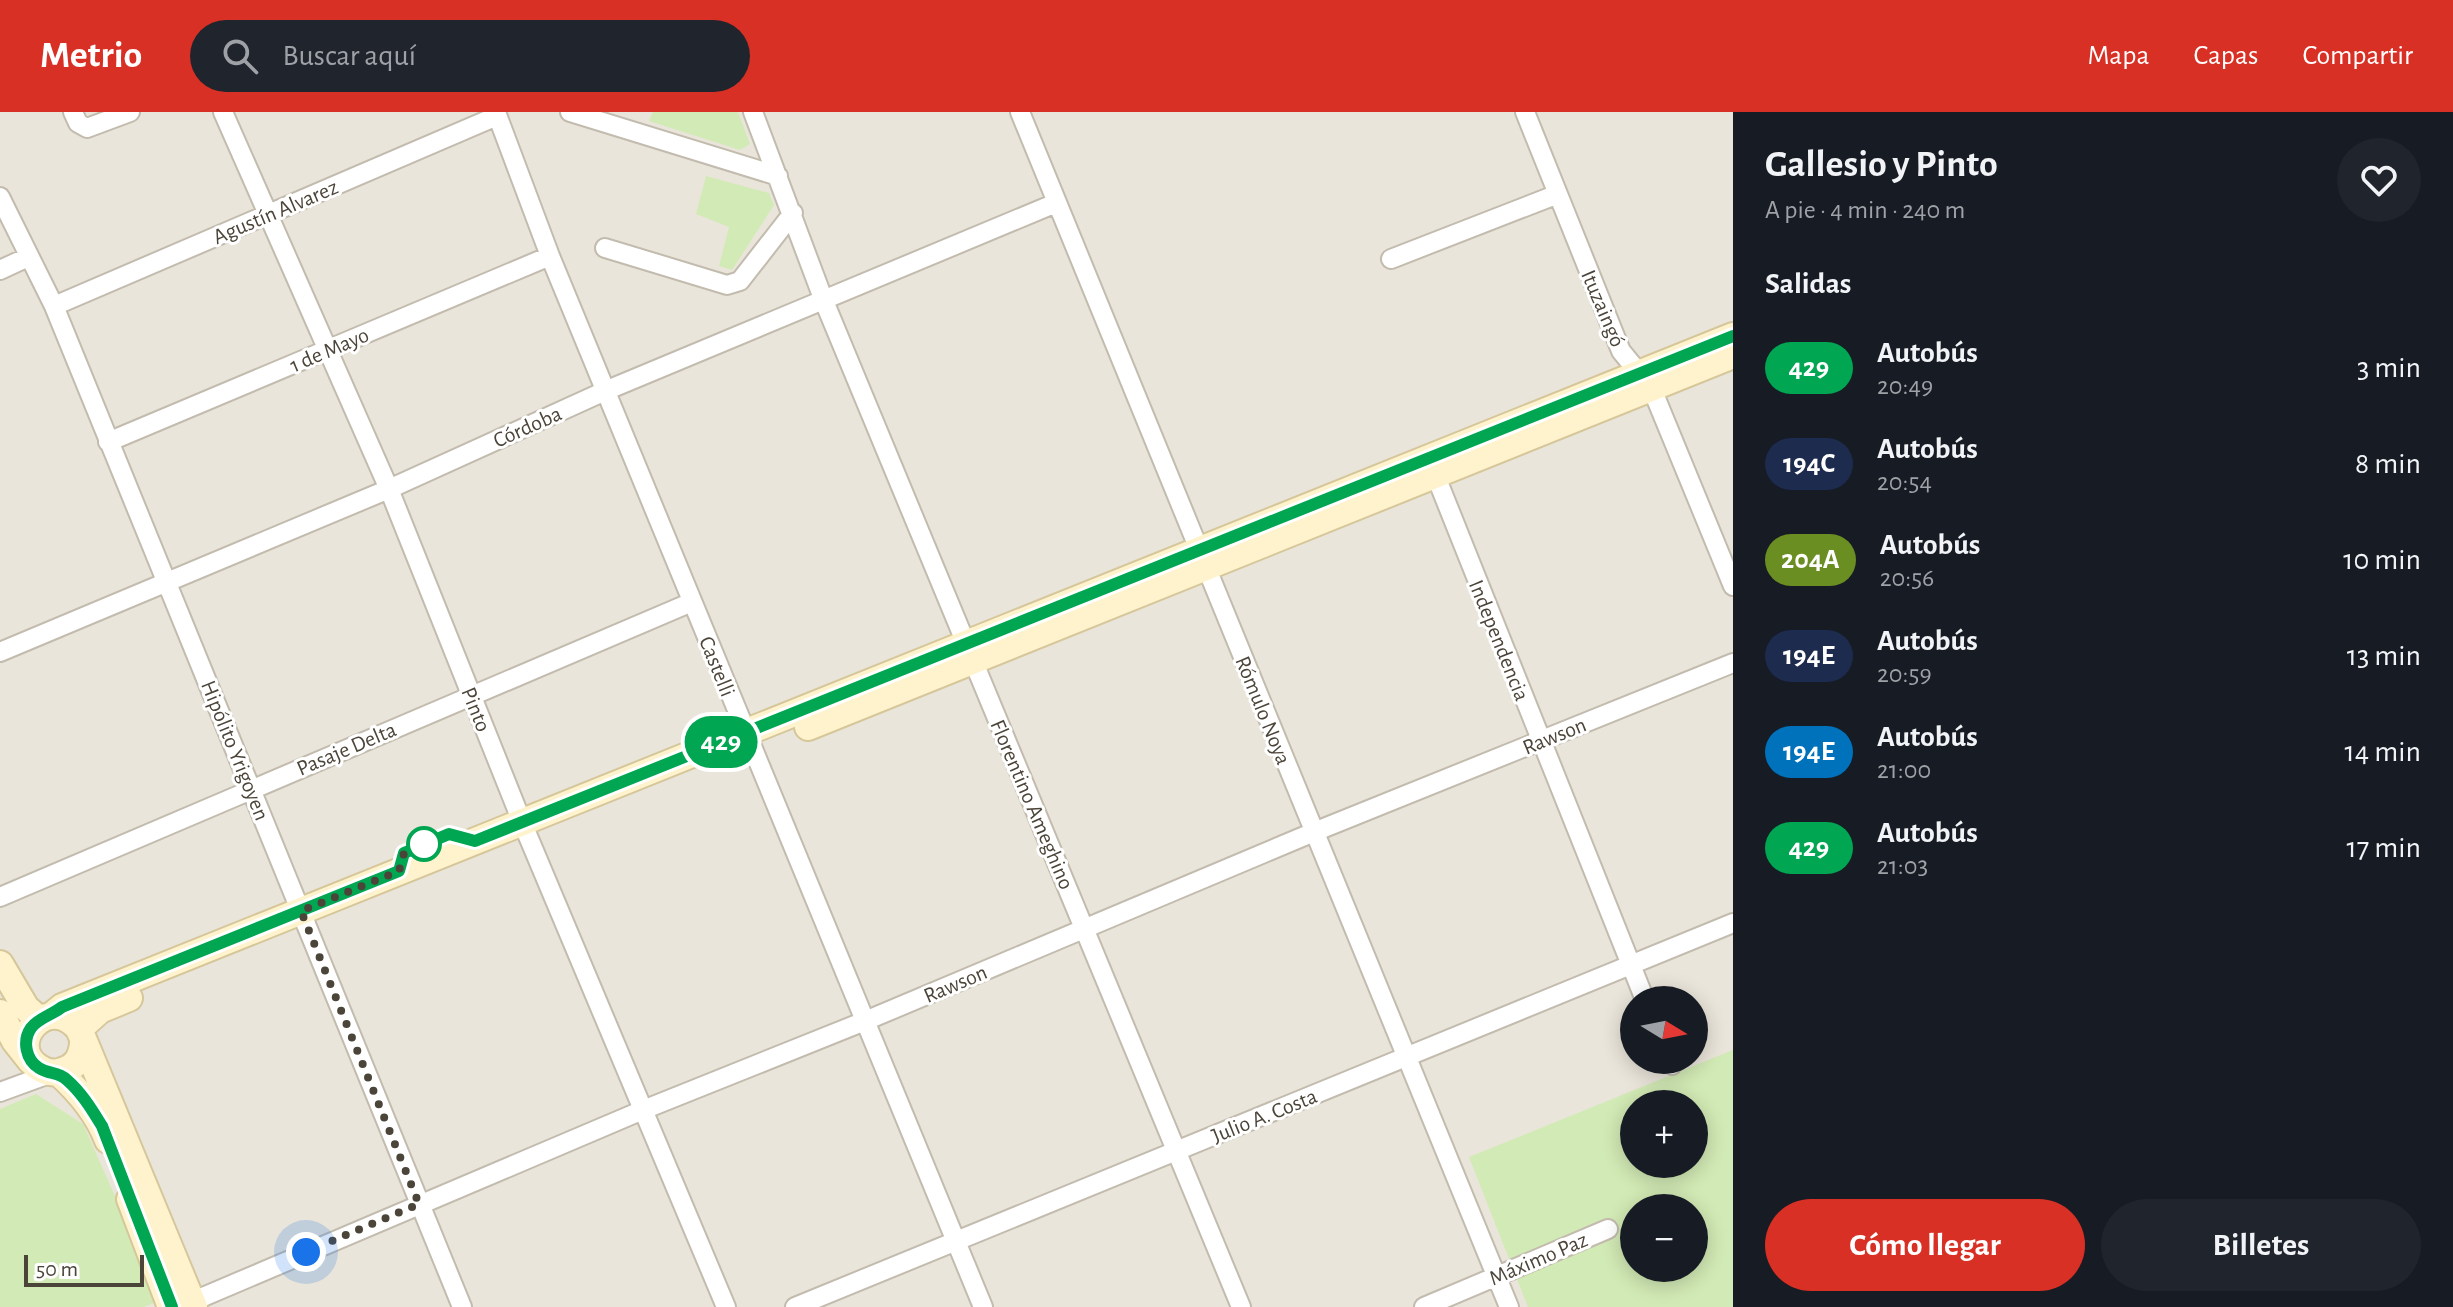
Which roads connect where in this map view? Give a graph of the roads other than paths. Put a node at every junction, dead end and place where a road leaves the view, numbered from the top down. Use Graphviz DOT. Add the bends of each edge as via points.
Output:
graph roads {
  1 [pos="73,112"];
  2 [pos="130,112"];
  3 [pos="223,112"];
  4 [pos="570,112"];
  5 [pos="753,112"];
  6 [pos="1020,112"];
  7 [pos="1525,112"];
  8 [pos="496,114"];
  9 [pos="778,176"];
  10 [pos="1558,194"];
  11 [pos="0,197"];
  12 [pos="1056,203"];
  13 [pos="268,213"];
  14 [pos="793,213"];
  15 [pos="605,248"];
  16 [pos="550,256"];
  17 [pos="28,257"];
  18 [pos="1391,259"];
  19 [pos="0,270"];
  20 [pos="824,301"];
  21 [pos="54,306"];
  22 [pos="1733,336"];
  23 [pos="327,350"];
  24 [pos="1733,355"];
  25 [pos="1646,382"];
  26 [pos="605,391"];
  27 [pos="108,442"];
  28 [pos="1432,467"];
  29 [pos="389,489"];
  30 [pos="1202,559"];
  31 [pos="167,582"];
  32 [pos="1733,586"];
  33 [pos="692,602"];
  34 [pos="0,652"];
  35 [pos="970,652"];
  36 [pos="1733,663"];
  37 [pos="472,695"];
  38 [pos="749,740"];
  39 [pos="1540,740"];
  40 [pos="252,789"];
  41 [pos="525,830"];
  42 [pos="1314,832"];
  43 [pos="0,897"];
  44 [pos="304,919"];
  45 [pos="1733,923"];
  46 [pos="1084,928"];
  47 [pos="0,964"];
  48 [pos="1631,965"];
  49 [pos="1639,986"];
  50 [pos="0,1013"];
  51 [pos="46,1018"];
  52 [pos="865,1021"];
  53 [pos="81,1036"];
  54 [pos="1406,1057"];
  55 [pos="47,1068"];
  56 [pos="0,1092"];
  57 [pos="643,1110"];
  58 [pos="1176,1151"];
  59 [pos="419,1204"];
  60 [pos="1608,1229"];
  61 [pos="956,1241"];
  62 [pos="1497,1276"];
  63 [pos="184,1306"];
  64 [pos="462,1307"];
  65 [pos="726,1307"];
  66 [pos="795,1307"];
  67 [pos="983,1307"];
  68 [pos="1241,1307"];
  69 [pos="1424,1307"];
  70 [pos="1509,1307"];
  1 -- 2 [label="street" via="87,128"];
  3 -- 13 [label="street, Pinto"];
  4 -- 9 [label="street"];
  5 -- 9 [label="street, Florentino Ameghino"];
  6 -- 12 [label="street, Rómulo Noya"];
  7 -- 10 [label="street, Ituzaingó"];
  8 -- 13 [label="street, Agustín Alvarez"];
  8 -- 16 [label="street, Castelli"];
  9 -- 14 [label="street, Florentino Ameghino"];
  10 -- 18 [label="street"];
  10 -- 25 [label="street, Ituzaingó" via="1621,351"];
  11 -- 17 [label="street, Hipólito Yrigoyen"];
  12 -- 20 [label="street, Córdoba"];
  12 -- 30 [label="street, Rómulo Noya"];
  13 -- 21 [label="street, Agustín Alvarez"];
  13 -- 23 [label="street, Pinto"];
  14 -- 15 [label="street" via="740,281 727,285"];
  14 -- 20 [label="street, Florentino Ameghino"];
  16 -- 23 [label="street, 1 de Mayo"];
  16 -- 26 [label="street, Castelli"];
  17 -- 19 [label="street"];
  17 -- 21 [label="street, Hipólito Yrigoyen"];
  20 -- 26 [label="street, Córdoba"];
  20 -- 35 [label="street, Florentino Ameghino"];
  21 -- 27 [label="street, Hipólito Yrigoyen"];
  22 -- 25 [label="main road"];
  23 -- 27 [label="street, 1 de Mayo"];
  23 -- 29 [label="street, Pinto"];
  24 -- 25 [label="main road"];
  25 -- 28 [label="main road"];
  25 -- 32 [label="street, Ituzaingó"];
  26 -- 29 [label="street, Córdoba"];
  26 -- 33 [label="street, Castelli"];
  27 -- 31 [label="street, Hipólito Yrigoyen"];
  28 -- 30 [label="main road"];
  28 -- 39 [label="street, Independencia"];
  29 -- 31 [label="street, Córdoba"];
  29 -- 37 [label="street, Pinto"];
  30 -- 35 [label="main road"];
  30 -- 42 [label="street, Rómulo Noya"];
  31 -- 34 [label="street, Córdoba"];
  31 -- 40 [label="street, Hipólito Yrigoyen"];
  33 -- 37 [label="street, Pasaje Delta"];
  33 -- 38 [label="street, Castelli"];
  35 -- 38 [label="main road"];
  35 -- 46 [label="street, Florentino Ameghino"];
  36 -- 39 [label="street, Rawson"];
  37 -- 40 [label="street, Pasaje Delta"];
  37 -- 41 [label="street, Pinto"];
  38 -- 41 [label="main road"];
  38 -- 52 [label="street, Castelli"];
  39 -- 42 [label="street, Rawson"];
  39 -- 48 [label="street, Independencia"];
  40 -- 43 [label="street, Pasaje Delta"];
  40 -- 44 [label="street, Hipólito Yrigoyen"];
  41 -- 44 [label="main road"];
  41 -- 44 [label="main road" via="475,841 399,871"];
  41 -- 57 [label="street, Pinto"];
  42 -- 46 [label="street, Rawson"];
  42 -- 54 [label="street, Rómulo Noya"];
  44 -- 51 [label="main road" via="62,1007"];
  44 -- 53 [label="main road" via="100,1010"];
  44 -- 59 [label="street, Hipólito Yrigoyen"];
  45 -- 48 [label="street, Julio A. Costa"];
  46 -- 52 [label="street, Rawson"];
  46 -- 58 [label="street, Florentino Ameghino"];
  47 -- 51 [label="main road" via="26,1008"];
  48 -- 49 [label="street, Independencia"];
  48 -- 54 [label="street, Julio A. Costa"];
  50 -- 55 [label="main road" via="15,1041"];
  51 -- 53 [label="main road" via="67,1018"];
  51 -- 55 [label="main road" via="31,1027 26,1050"];
  52 -- 57 [label="street, Rawson"];
  52 -- 61 [label="street, Castelli"];
  53 -- 55 [label="main road" via="82,1051 74,1066"];
  53 -- 63 [label="main road"];
  54 -- 58 [label="street, Julio A. Costa"];
  54 -- 62 [label="street, Rómulo Noya"];
  55 -- 56 [label="street"];
  55 -- 63 [label="main road" via="87,1102 102,1126"];
  57 -- 59 [label="street, Rawson"];
  57 -- 65 [label="street, Pinto"];
  58 -- 61 [label="street, Julio A. Costa"];
  58 -- 68 [label="street, Florentino Ameghino"];
  59 -- 63 [label="street, Rawson"];
  59 -- 64 [label="street, Hipólito Yrigoyen"];
  60 -- 62 [label="street, Máximo Paz"];
  61 -- 66 [label="street, Julio A. Costa"];
  61 -- 67 [label="street, Castelli"];
  62 -- 69 [label="street, Máximo Paz"];
  62 -- 70 [label="street, Rómulo Noya"];
}
